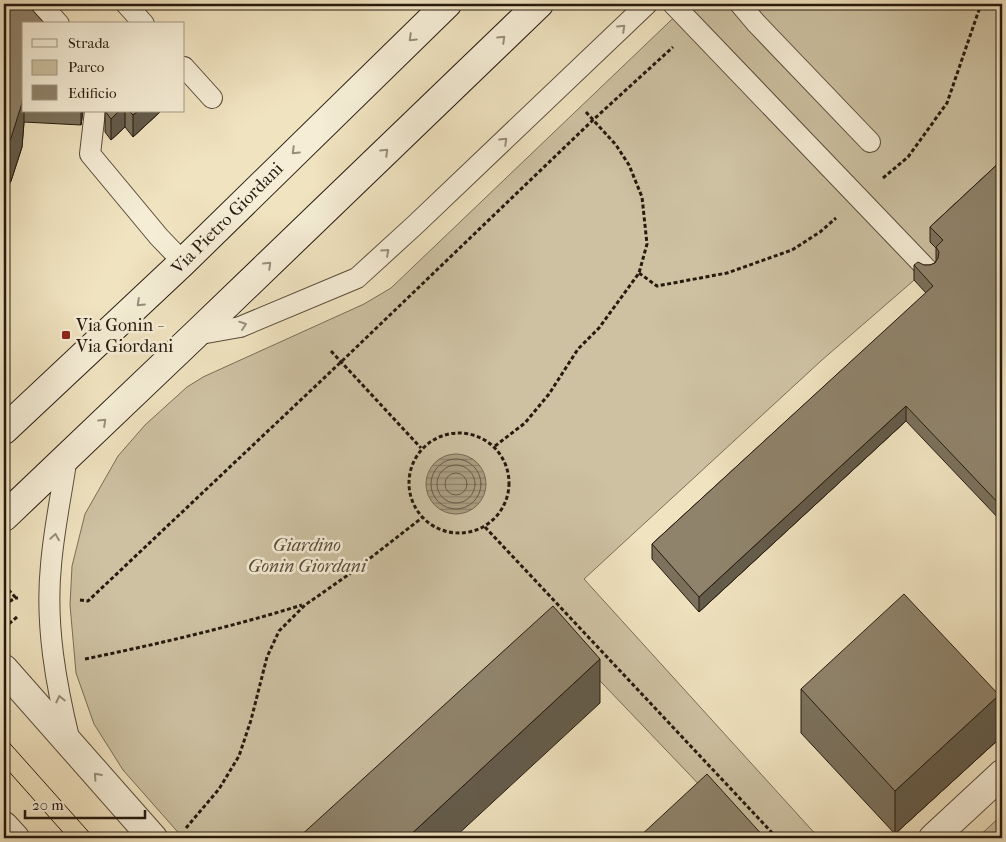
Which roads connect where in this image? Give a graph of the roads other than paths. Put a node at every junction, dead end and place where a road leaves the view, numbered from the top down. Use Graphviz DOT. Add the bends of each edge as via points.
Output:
graph roads {
  1 [pos="42,4"];
  2 [pos="126,4"];
  3 [pos="447,4"];
  4 [pos="539,4"];
  5 [pos="648,4"];
  6 [pos="673,4"];
  7 [pos="740,4"];
  8 [pos="57,22"];
  9 [pos="142,22"];
  10 [pos="185,68"];
  11 [pos="212,98"];
  12 [pos="95,112"];
  13 [pos="870,142"];
  14 [pos="183,262"];
  15 [pos="927,269"];
  16 [pos="195,335"];
  17 [pos="30,406"];
  18 [pos="4,415"];
  19 [pos="4,430"];
  20 [pos="67,456"];
  21 [pos="4,517"];
  22 [pos="4,669"];
  23 [pos="71,746"];
  24 [pos="1002,774"];
  25 [pos="4,826"];
  26 [pos="15,838"];
  27 [pos="153,838"];
  28 [pos="933,838"];
  1 -- 8 [label="lane"];
  2 -- 9 [label="lane"];
  3 -- 14 [label="main road, Via Pietro Giordani, one-way"];
  16 -- 4 [label="main road, one-way"];
  16 -- 5 [label="lane, one-way" via="240,327 357,278"];
  6 -- 15 [label="lane"];
  7 -- 13 [label="lane"];
  10 -- 11 [label="lane"];
  12 -- 14 [label="lane" via="90,154 159,238"];
  14 -- 17 [label="main road, Via Pietro Giordani, one-way"];
  20 -- 16 [label="main road, one-way"];
  17 -- 18 [label="lane"];
  17 -- 19 [label="main road, Via Pietro Giordani"];
  20 -- 21 [label="main road"];
  23 -- 20 [label="lane, one-way" via="57,689 50,613 50,566"];
  22 -- 23 [label="main road"];
  27 -- 23 [label="main road, one-way"];
  24 -- 28 [label="main road"];
  25 -- 26 [label="main road"];
}
